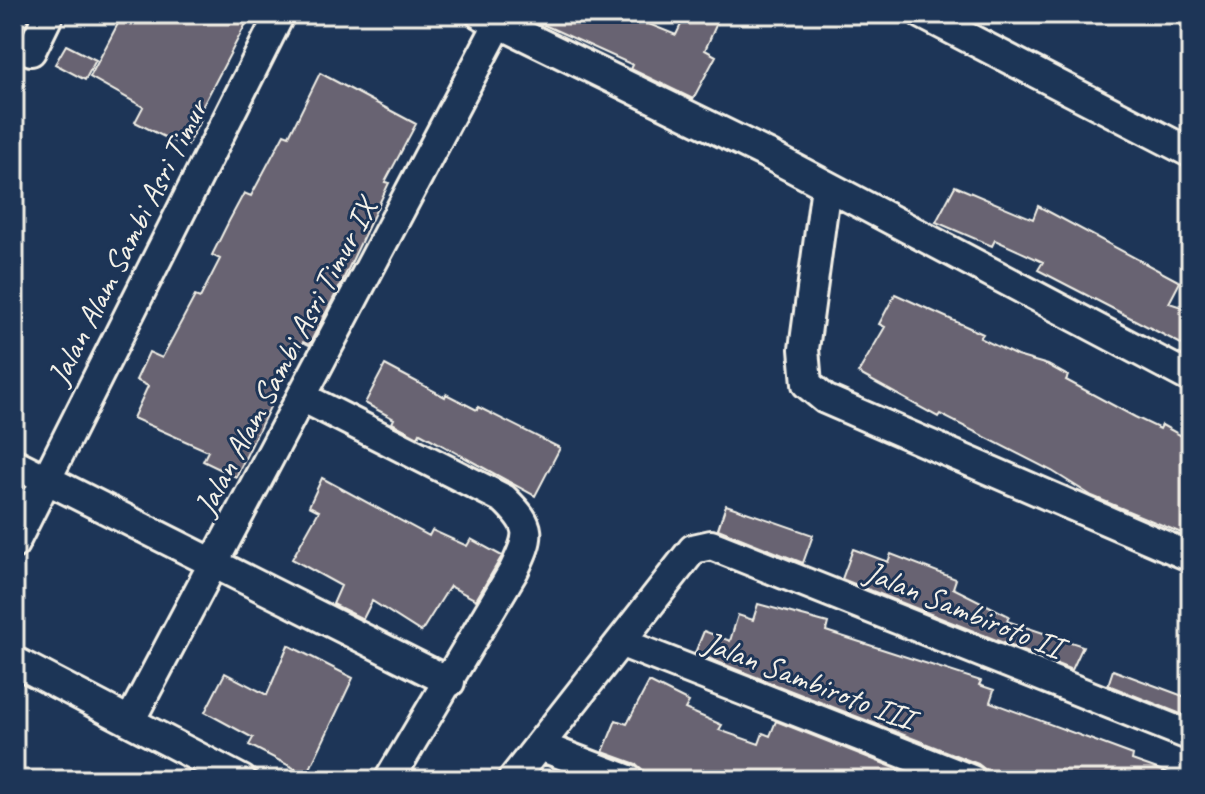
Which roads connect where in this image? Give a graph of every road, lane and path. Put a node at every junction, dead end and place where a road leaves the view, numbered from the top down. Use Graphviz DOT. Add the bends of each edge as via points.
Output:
graph roads {
  1 [pos="49,14"];
  2 [pos="280,14"];
  3 [pos="922,14"];
  4 [pos="490,19"];
  5 [pos="31,51"];
  6 [pos="1191,153"];
  7 [pos="819,183"];
  8 [pos="1191,378"];
  9 [pos="302,397"];
  10 [pos="14,463"];
  11 [pos="46,480"];
  12 [pos="14,544"];
  13 [pos="1191,557"];
  14 [pos="214,564"];
  15 [pos="622,643"];
  16 [pos="14,661"];
  17 [pos="450,682"];
  18 [pos="130,721"];
  19 [pos="1191,736"];
  20 [pos="540,746"];
  21 [pos="242,780"];
  22 [pos="389,780"];
  23 [pos="512,780"];
  24 [pos="629,780"];
  25 [pos="972,780"];
  1 -- 5 [label="street"];
  2 -- 11 [label="street, Jalan Alam Sambi Asri Timur"];
  3 -- 6 [label="street"];
  4 -- 7 [label="street"];
  4 -- 9 [label="street, Jalan Alam Sambi Asri Timur IX"];
  7 -- 8 [label="street"];
  7 -- 13 [label="street" via="804,349 807,384 825,399"];
  9 -- 14 [label="street, Jalan Alam Sambi Asri Timur IX"];
  9 -- 17 [label="street" via="504,499 523,518 527,542"];
  10 -- 11 [label="street"];
  11 -- 12 [label="street, Jalan Alam Sambi Asri Timur"];
  11 -- 14 [label="street"];
  14 -- 17 [label="street"];
  14 -- 18 [label="street, Jalan Alam Sambi Asri Timur IX"];
  15 -- 19 [label="street, Jalan Sambiroto II" via="693,549 711,545"];
  15 -- 20 [label="street"];
  15 -- 25 [label="street, Jalan Sambiroto III"];
  16 -- 18 [label="street"];
  17 -- 22 [label="street"];
  18 -- 21 [label="street"];
  20 -- 23 [label="street"];
  20 -- 24 [label="street"];
}
